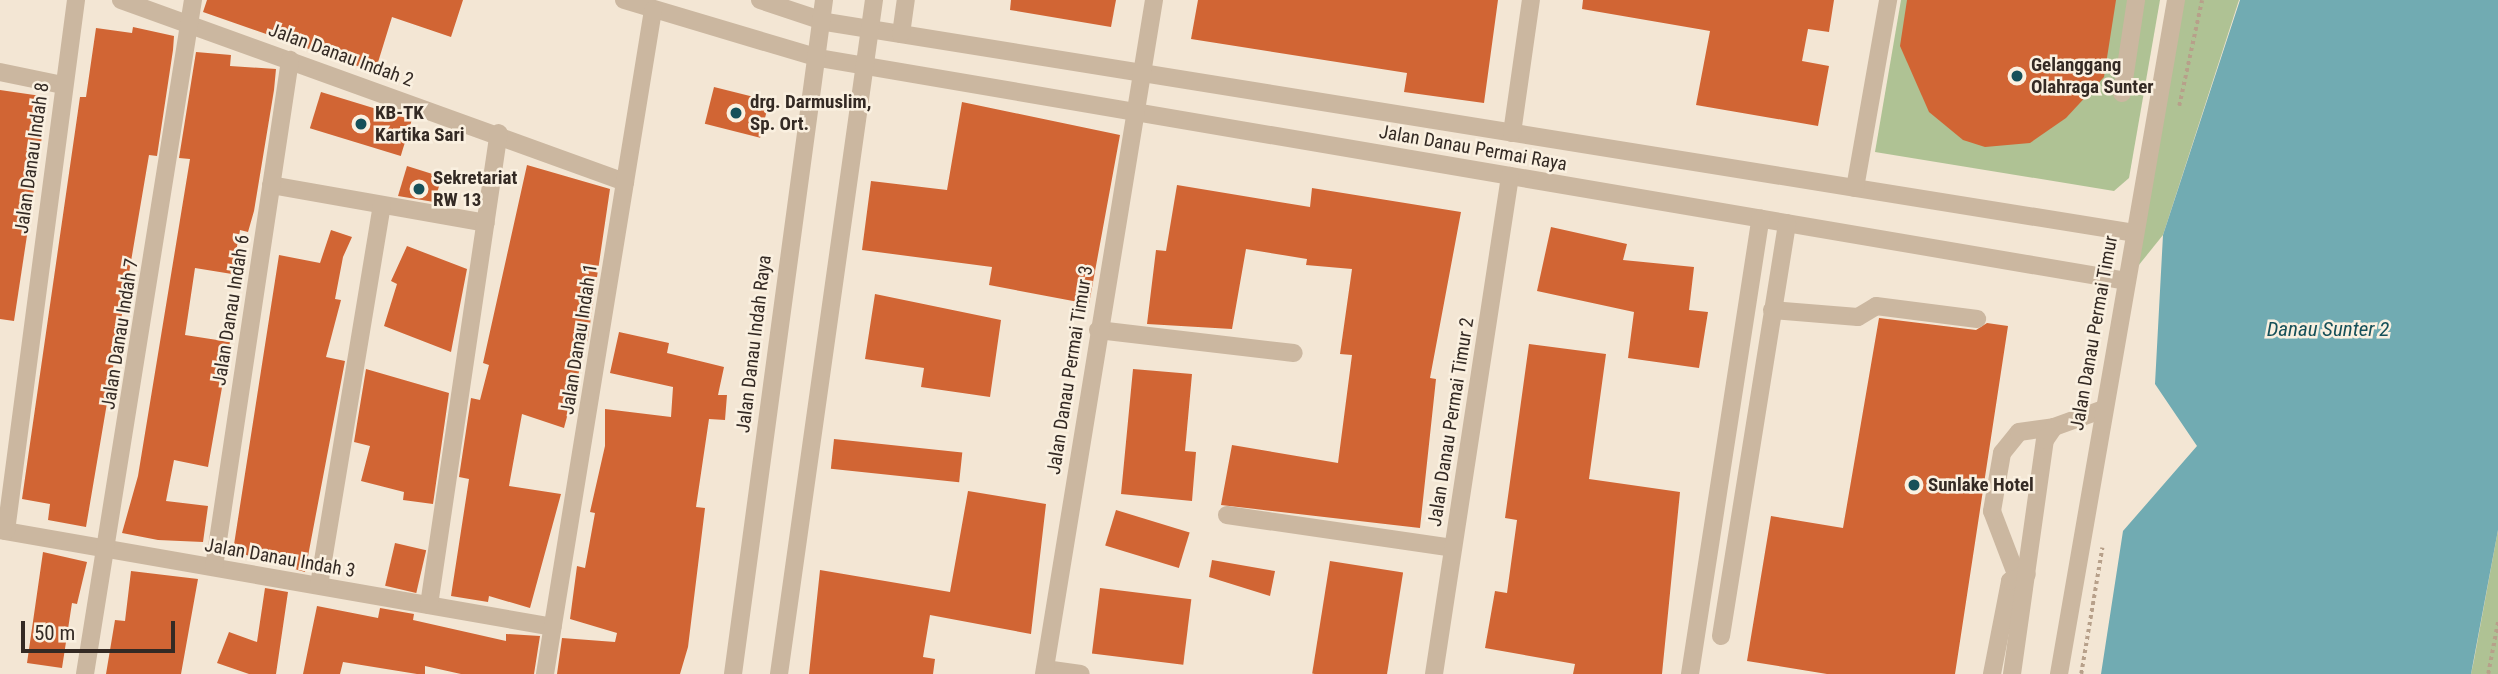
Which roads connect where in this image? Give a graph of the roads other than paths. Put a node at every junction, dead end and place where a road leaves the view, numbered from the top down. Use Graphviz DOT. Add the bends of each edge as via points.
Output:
graph roads {
  1 [pos="76,0"];
  2 [pos="121,0"];
  3 [pos="193,0"];
  4 [pos="624,0"];
  5 [pos="760,0"];
  6 [pos="824,0"];
  7 [pos="873,0"];
  8 [pos="906,0"];
  9 [pos="1154,0"];
  10 [pos="1531,0"];
  11 [pos="1888,0"];
  12 [pos="2136,0"];
  13 [pos="2176,0"];
  14 [pos="798,6"];
  15 [pos="653,10"];
  16 [pos="188,21"];
  17 [pos="823,21"];
  18 [pos="864,28"];
  19 [pos="901,34"];
  20 [pos="816,57"];
  21 [pos="290,60"];
  22 [pos="857,64"];
  23 [pos="0,72"];
  24 [pos="1140,75"];
  25 [pos="63,85"];
  26 [pos="2122,93"];
  27 [pos="1133,110"];
  28 [pos="1512,132"];
  29 [pos="499,133"];
  30 [pos="1510,176"];
  31 [pos="625,182"];
  32 [pos="271,185"];
  33 [pos="1855,188"];
  34 [pos="382,205"];
  35 [pos="1761,218"];
  36 [pos="486,223"];
  37 [pos="1787,223"];
  38 [pos="2134,233"];
  39 [pos="2126,281"];
  40 [pos="1772,310"];
  41 [pos="1977,319"];
  42 [pos="1098,330"];
  43 [pos="1294,353"];
  44 [pos="2101,410"];
  45 [pos="2054,427"];
  46 [pos="1227,515"];
  47 [pos="3,530"];
  48 [pos="1453,548"];
  49 [pos="108,552"];
  50 [pos="214,567"];
  51 [pos="2022,574"];
  52 [pos="319,586"];
  53 [pos="429,605"];
  54 [pos="553,627"];
  55 [pos="1721,636"];
  56 [pos="1044,671"];
  57 [pos="85,674"];
  58 [pos="545,674"];
  59 [pos="733,674"];
  60 [pos="779,674"];
  61 [pos="1081,674"];
  62 [pos="1434,674"];
  63 [pos="1690,674"];
  64 [pos="1992,674"];
  65 [pos="2012,674"];
  66 [pos="2059,674"];
  1 -- 25 [label="street, Jalan Danau Indah 8"];
  2 -- 16 [label="street, Jalan Danau Indah 2"];
  3 -- 16 [label="street, Jalan Danau Indah 7"];
  4 -- 15 [label="street, Jalan Danau Permai Raya"];
  5 -- 14 [label="street, Jalan Danau Permai Raya"];
  6 -- 17 [label="street, Jalan Danau Indah Raya"];
  7 -- 18 [label="street"];
  8 -- 19 [label="street"];
  9 -- 24 [label="street, Jalan Danau Permai Timur 3"];
  10 -- 28 [label="street"];
  11 -- 33 [label="street"];
  12 -- 26 [label="street"];
  13 -- 38 [label="street, Jalan Danau Permai Timur"];
  14 -- 17 [label="street, Jalan Danau Permai Raya"];
  15 -- 20 [label="street, Jalan Danau Permai Raya"];
  15 -- 31 [label="street, Jalan Danau Indah 1"];
  16 -- 21 [label="street, Jalan Danau Indah 2"];
  16 -- 49 [label="street, Jalan Danau Indah 7"];
  17 -- 18 [label="street, Jalan Danau Permai Raya"];
  17 -- 20 [label="street, Jalan Danau Indah Raya"];
  18 -- 19 [label="street, Jalan Danau Permai Raya"];
  18 -- 22 [label="street"];
  19 -- 24 [label="street, Jalan Danau Permai Raya"];
  20 -- 22 [label="street, Jalan Danau Permai Raya"];
  20 -- 59 [label="street, Jalan Danau Indah Raya"];
  21 -- 29 [label="street, Jalan Danau Indah 2"];
  21 -- 32 [label="street, Jalan Danau Indah 6"];
  22 -- 27 [label="street, Jalan Danau Permai Raya"];
  22 -- 60 [label="street"];
  23 -- 25 [label="street"];
  24 -- 27 [label="street, Jalan Danau Permai Timur 3"];
  24 -- 28 [label="street, Jalan Danau Permai Raya"];
  25 -- 47 [label="street, Jalan Danau Indah 8"];
  27 -- 30 [label="street, Jalan Danau Permai Raya"];
  27 -- 42 [label="street, Jalan Danau Permai Timur 3"];
  28 -- 33 [label="street, Jalan Danau Permai Raya"];
  29 -- 31 [label="street, Jalan Danau Indah 2"];
  29 -- 36 [label="street"];
  30 -- 35 [label="street, Jalan Danau Permai Raya"];
  30 -- 48 [label="street, Jalan Danau Permai Timur 2"];
  31 -- 54 [label="street, Jalan Danau Indah 1"];
  32 -- 34 [label="street"];
  32 -- 50 [label="street, Jalan Danau Indah 6"];
  33 -- 38 [label="street, Jalan Danau Permai Raya"];
  34 -- 36 [label="street"];
  34 -- 52 [label="street"];
  35 -- 37 [label="street, Jalan Danau Permai Raya"];
  35 -- 63 [label="street"];
  36 -- 53 [label="street"];
  37 -- 39 [label="street, Jalan Danau Permai Raya"];
  37 -- 40 [label="street"];
  38 -- 39 [label="street, Jalan Danau Permai Timur"];
  39 -- 44 [label="street, Jalan Danau Permai Timur"];
  40 -- 41 [label="street" via="1858,317 1876,306"];
  40 -- 55 [label="street"];
  42 -- 43 [label="street"];
  42 -- 56 [label="street, Jalan Danau Permai Timur 3"];
  44 -- 45 [label="street"];
  44 -- 66 [label="street, Jalan Danau Permai Timur"];
  45 -- 51 [label="street" via="2045,440"];
  45 -- 51 [label="street" via="2019,432 2002,453 1992,511"];
  46 -- 48 [label="street"];
  47 -- 49 [label="street, Jalan Danau Indah 3"];
  48 -- 62 [label="street, Jalan Danau Permai Timur 2"];
  49 -- 50 [label="street, Jalan Danau Indah 3"];
  49 -- 57 [label="street, Jalan Danau Indah 7"];
  50 -- 52 [label="street, Jalan Danau Indah 3"];
  51 -- 64 [label="street"];
  51 -- 65 [label="street"];
  52 -- 53 [label="street, Jalan Danau Indah 3"];
  53 -- 54 [label="street, Jalan Danau Indah 3"];
  54 -- 58 [label="street, Jalan Danau Indah 1"];
  56 -- 61 [label="street"];
}
